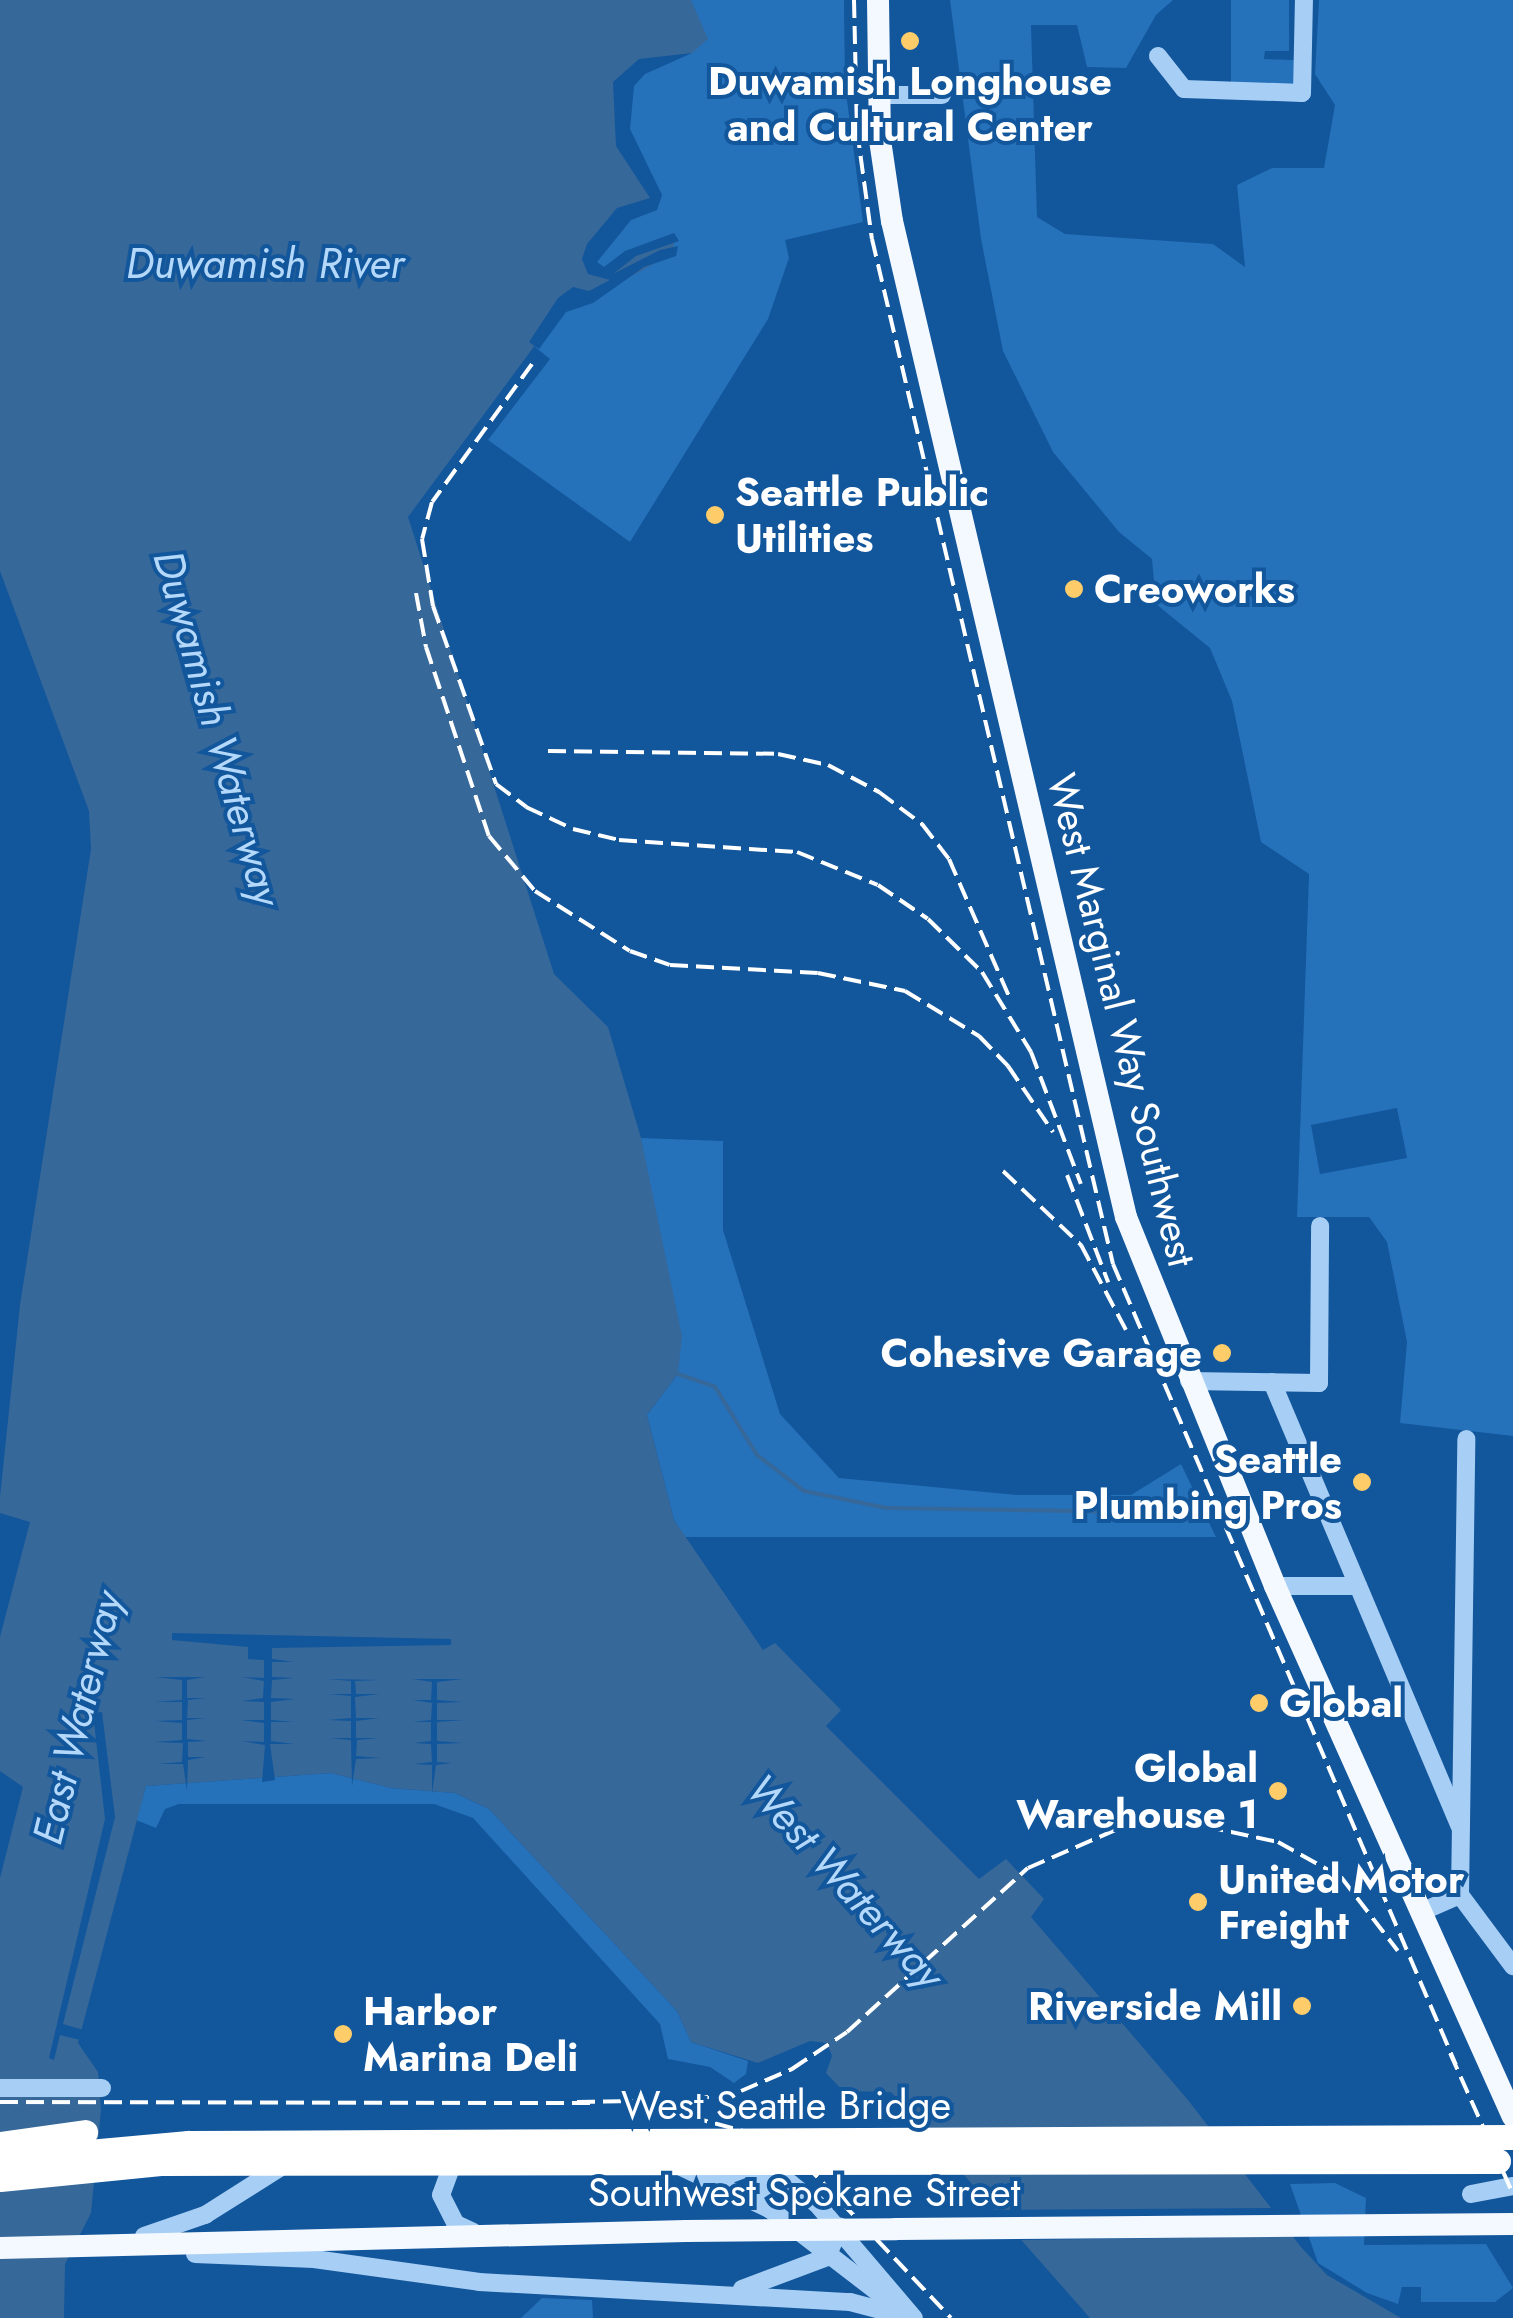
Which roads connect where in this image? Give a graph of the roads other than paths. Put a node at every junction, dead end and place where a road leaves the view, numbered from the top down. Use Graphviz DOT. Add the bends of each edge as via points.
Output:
graph roads {
  1 [pos="878,0"];
  2 [pos="1304,0"];
  3 [pos="1158,56"];
  4 [pos="879,95"];
  5 [pos="942,95"];
  6 [pos="1320,1226"];
  7 [pos="1190,1381"];
  8 [pos="1272,1382"];
  9 [pos="1466,1439"];
  10 [pos="1276,1586"];
  11 [pos="1358,1586"];
  12 [pos="1460,1826"];
  13 [pos="1460,1894"];
  14 [pos="1421,1912"];
  15 [pos="1512,1963"];
  16 [pos="0,2088"];
  17 [pos="102,2088"];
  18 [pos="1513,2118"];
  19 [pos="1513,2136"];
  20 [pos="1004,2138"];
  21 [pos="0,2144"];
  22 [pos="469,2148"];
  23 [pos="0,2160"];
  24 [pos="1498,2161"];
  25 [pos="752,2166"];
  26 [pos="0,2179"];
  27 [pos="714,2180"];
  28 [pos="1513,2186"];
  29 [pos="1471,2194"];
  30 [pos="771,2210"];
  31 [pos="1513,2224"];
  32 [pos="840,2227"];
  33 [pos="472,2232"];
  34 [pos="0,2248"];
  35 [pos="96,2248"];
  36 [pos="827,2256"];
  37 [pos="717,2293"];
  38 [pos="912,2318"];
  1 -- 4 [label="main road, West Marginal Way Southwest"];
  2 -- 3 [label="street" via="1302,93 1176,86"];
  4 -- 5 [label="street"];
  4 -- 7 [label="main road, West Marginal Way Southwest" via="892,221 1123,1204"];
  6 -- 8 [label="street" via="1318,1382"];
  7 -- 8 [label="street"];
  7 -- 10 [label="main road, West Marginal Way Southwest"];
  8 -- 11 [label="street"];
  9 -- 12 [label="street"];
  10 -- 11 [label="street"];
  10 -- 14 [label="main road, West Marginal Way Southwest"];
  11 -- 12 [label="street"];
  12 -- 13 [label="street"];
  13 -- 14 [label="street"];
  13 -- 15 [label="street"];
  14 -- 18 [label="main road, West Marginal Way Southwest"];
  16 -- 17 [label="street"];
  19 -- 20 [label="highway, West Seattle Bridge, bridge"];
  20 -- 21 [label="highway, bridge" via="935,2128 190,2128"];
  20 -- 23 [label="highway, West Seattle Bridge, bridge" via="188,2143"];
  22 -- 25 [label="street" via="684,2148"];
  22 -- 27 [label="street" via="636,2156"];
  22 -- 33 [label="street" via="451,2159 440,2194 456,2224"];
  22 -- 35 [label="street" via="316,2152 182,2226"];
  24 -- 26 [label="highway, West Seattle Bridge, bridge" via="160,2163"];
  25 -- 27 [label="street"];
  25 -- 30 [label="street"];
  25 -- 32 [label="street" via="790,2183"];
  27 -- 30 [label="street"];
  28 -- 29 [label="street"];
  30 -- 36 [label="street"];
  31 -- 33 [label="main road, Southwest Spokane Street, bridge"];
  32 -- 36 [label="street"];
  32 -- 38 [label="street"];
  33 -- 35 [label="main road, Southwest Spokane Street"];
  34 -- 35 [label="main road, Southwest Spokane Street"];
  35 -- 37 [label="street" via="132,2256 314,2259 468,2282"];
  36 -- 37 [label="street" via="756,2287"];
  36 -- 38 [label="street"];
  37 -- 38 [label="street" via="850,2302"];
}
